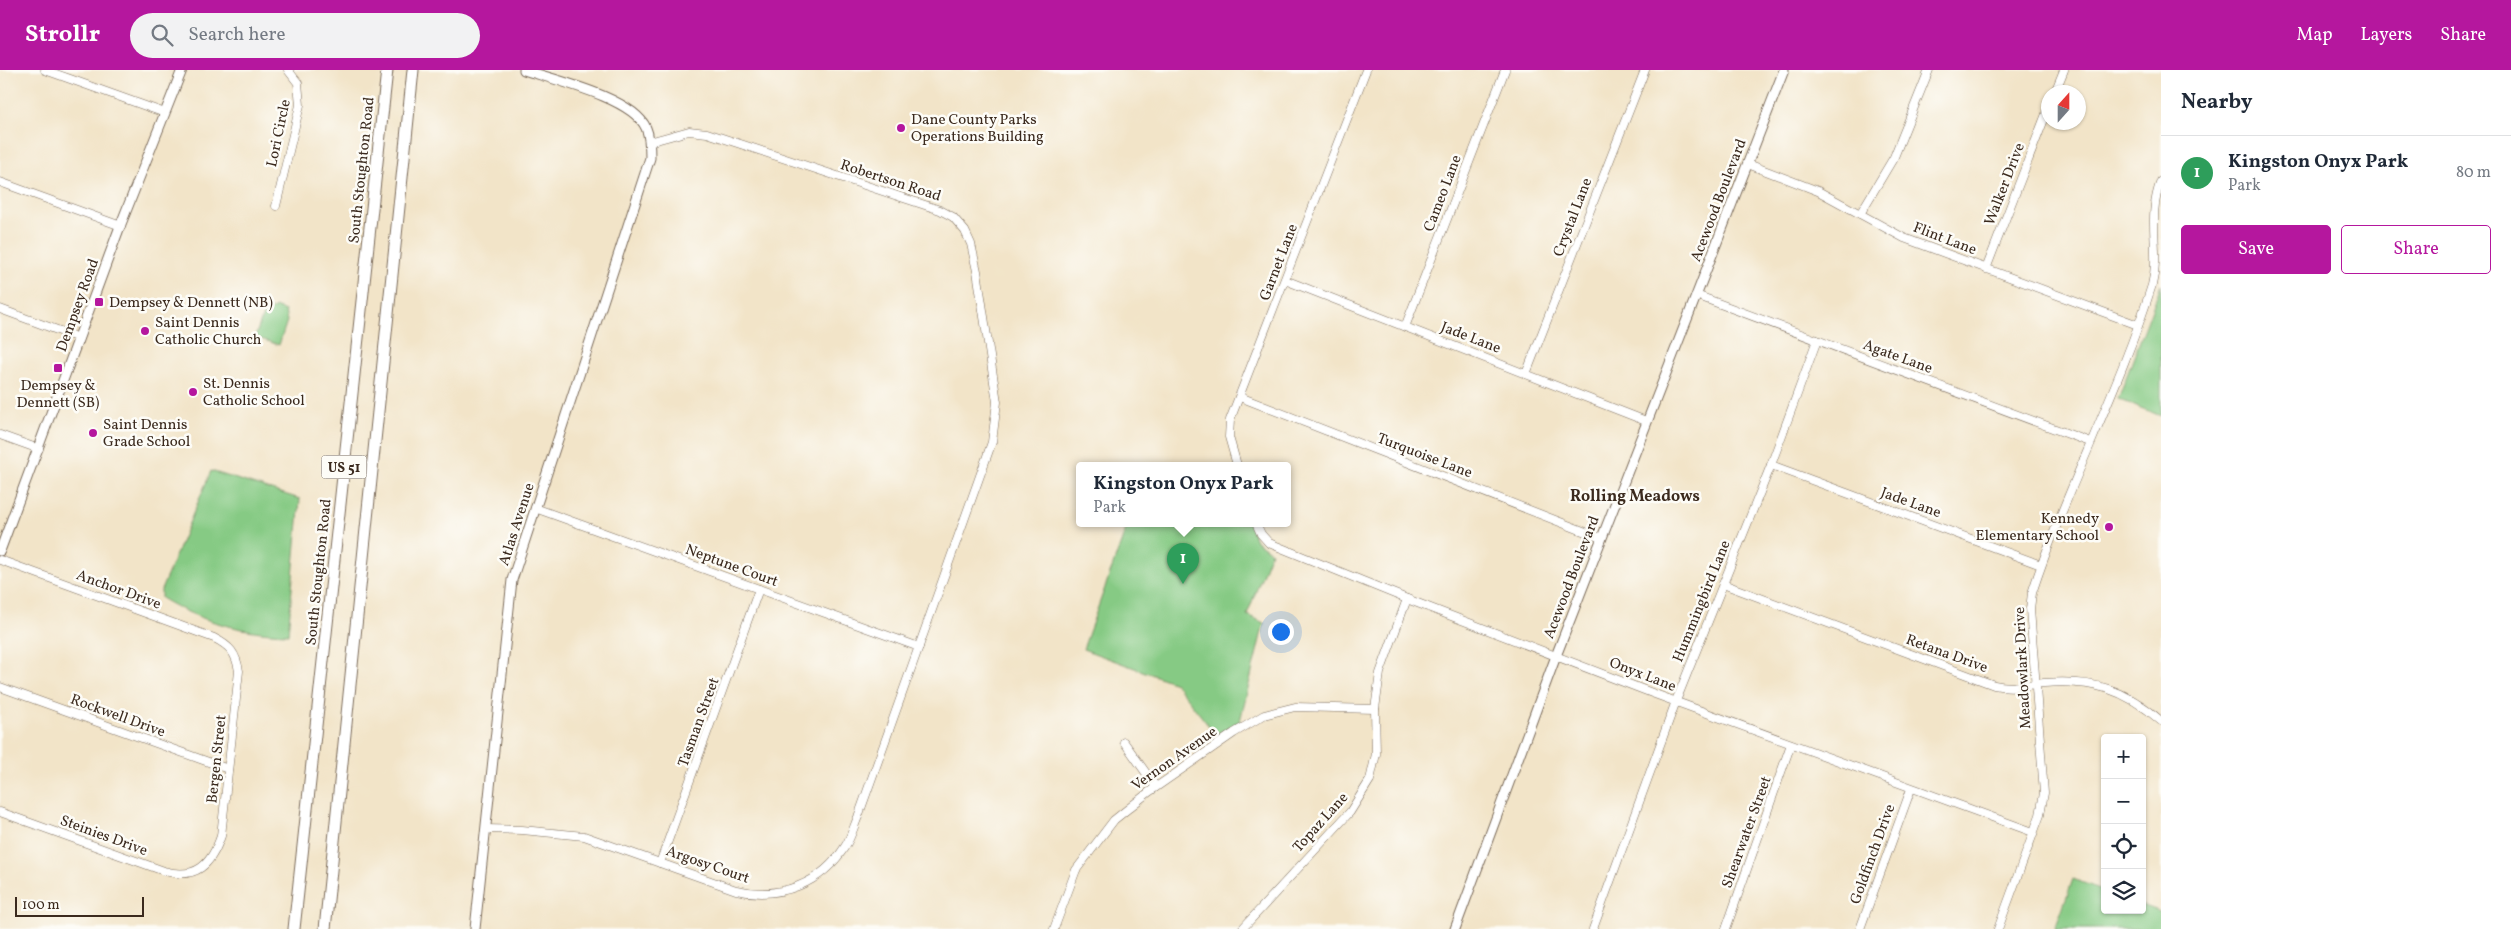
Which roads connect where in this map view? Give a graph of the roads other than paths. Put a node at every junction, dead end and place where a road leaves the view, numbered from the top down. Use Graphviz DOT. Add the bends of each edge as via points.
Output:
graph roads {
  1 [pos="44,70"];
  2 [pos="182,70"];
  3 [pos="288,70"];
  4 [pos="386,70"];
  5 [pos="413,70"];
  6 [pos="524,70"];
  7 [pos="1366,70"];
  8 [pos="1505,70"];
  9 [pos="1645,70"];
  10 [pos="1784,70"];
  11 [pos="1929,70"];
  12 [pos="2064,70"];
  13 [pos="2058,85"];
  14 [pos="165,112"];
  15 [pos="2041,127"];
  16 [pos="650,142"];
  17 [pos="1748,164"];
  18 [pos="2161,181"];
  19 [pos="0,182"];
  20 [pos="276,206"];
  21 [pos="1860,214"];
  22 [pos="121,226"];
  23 [pos="2158,242"];
  24 [pos="1986,268"];
  25 [pos="1285,280"];
  26 [pos="1696,295"];
  27 [pos="0,309"];
  28 [pos="2138,325"];
  29 [pos="1405,326"];
  30 [pos="79,338"];
  31 [pos="1817,340"];
  32 [pos="1526,374"];
  33 [pos="1240,397"];
  34 [pos="1646,421"];
  35 [pos="0,434"];
  36 [pos="2090,442"];
  37 [pos="39,448"];
  38 [pos="1236,462"];
  39 [pos="1771,465"];
  40 [pos="535,508"];
  41 [pos="1258,527"];
  42 [pos="1601,538"];
  43 [pos="0,551"];
  44 [pos="0,560"];
  45 [pos="2041,565"];
  46 [pos="1723,584"];
  47 [pos="759,589"];
  48 [pos="1407,599"];
  49 [pos="228,646"];
  50 [pos="919,647"];
  51 [pos="1556,656"];
  52 [pos="351,678"];
  53 [pos="2034,684"];
  54 [pos="0,687"];
  55 [pos="1676,701"];
  56 [pos="1375,709"];
  57 [pos="2161,721"];
  58 [pos="1124,742"];
  59 [pos="1791,744"];
  60 [pos="228,769"];
  61 [pos="1156,787"];
  62 [pos="1911,789"];
  63 [pos="0,812"];
  64 [pos="486,829"];
  65 [pos="2033,832"];
  66 [pos="660,863"];
  67 [pos="301,864"];
  68 [pos="199,869"];
  69 [pos="288,929"];
  70 [pos="294,929"];
  71 [pos="324,929"];
  72 [pos="333,929"];
  73 [pos="475,929"];
  74 [pos="1054,929"];
  75 [pos="1242,929"];
  76 [pos="1455,929"];
  77 [pos="1593,929"];
  78 [pos="1726,929"];
  79 [pos="1860,929"];
  80 [pos="1998,929"];
  1 -- 14 [label="street"];
  2 -- 14 [label="street, Dempsey Road"];
  3 -- 20 [label="street, Lori Circle" via="298,83 300,105"];
  4 -- 67 [label="main road, South Stoughton Road / US 51"];
  5 -- 52 [label="main road, US 51"];
  6 -- 16 [label="street" via="620,103 637,114 647,128"];
  7 -- 25 [label="street, Garnet Lane"];
  8 -- 29 [label="street, Cameo Lane"];
  9 -- 32 [label="street, Crystal Lane"];
  10 -- 17 [label="street, Acewood Boulevard"];
  11 -- 21 [label="street" via="1894,157"];
  12 -- 13 [label="street"];
  14 -- 22 [label="street, Dempsey Road"];
  15 -- 24 [label="street, Walker Drive"];
  16 -- 40 [label="street, Atlas Avenue" via="647,172"];
  16 -- 50 [label="street, Robertson Road" via="689,131 707,133 940,210 957,221 970,240 978,271 996,401 995,426 964,525"];
  17 -- 21 [label="street, Flint Lane" via="1818,191"];
  17 -- 26 [label="street, Acewood Boulevard"];
  18 -- 23 [label="street, Meadowlark Drive" via="2154,205"];
  19 -- 22 [label="street"];
  21 -- 24 [label="street, Flint Lane" via="1904,238"];
  22 -- 30 [label="street, Dempsey Road"];
  23 -- 28 [label="street, Meadowlark Drive" via="2154,279"];
  24 -- 28 [label="street, Flint Lane"];
  25 -- 29 [label="street, Jade Lane"];
  25 -- 33 [label="street, Garnet Lane"];
  26 -- 31 [label="street, Agate Lane"];
  26 -- 34 [label="street, Acewood Boulevard"];
  27 -- 30 [label="street"];
  28 -- 36 [label="street, Meadowlark Drive"];
  29 -- 32 [label="street, Jade Lane"];
  30 -- 37 [label="street, Dempsey Road"];
  31 -- 36 [label="street, Agate Lane"];
  31 -- 39 [label="street, Hummingbird Lane"];
  32 -- 34 [label="street, Jade Lane"];
  33 -- 38 [label="street, Garnet Lane" via="1229,428"];
  33 -- 42 [label="street, Turquoise Lane"];
  34 -- 42 [label="street, Acewood Boulevard"];
  35 -- 37 [label="street"];
  36 -- 45 [label="street, Meadowlark Drive"];
  37 -- 43 [label="street, Dempsey Road"];
  39 -- 45 [label="street, Jade Lane"];
  39 -- 46 [label="street, Hummingbird Lane"];
  40 -- 47 [label="street, Neptune Court"];
  40 -- 64 [label="street, Atlas Avenue" via="511,586"];
  41 -- 48 [label="street, Onyx Lane" via="1269,543"];
  42 -- 51 [label="street, Acewood Boulevard"];
  44 -- 49 [label="street, Anchor Drive" via="214,638"];
  45 -- 53 [label="street, Meadowlark Drive" via="2030,610"];
  46 -- 53 [label="street, Retana Drive" via="1994,685 2008,688"];
  46 -- 55 [label="street, Hummingbird Lane"];
  47 -- 50 [label="street, Neptune Court"];
  47 -- 66 [label="street, Tasman Street"];
  48 -- 51 [label="street, Onyx Lane"];
  48 -- 56 [label="street, Topaz Lane" via="1384,657"];
  49 -- 60 [label="street, Bergen Street" via="237,657 239,671"];
  50 -- 66 [label="street, Argosy Court" via="846,845 829,867 813,880 797,887 782,892 754,894"];
  51 -- 55 [label="street, Onyx Lane"];
  51 -- 76 [label="street, Acewood Boulevard"];
  52 -- 71 [label="main road, US 51"];
  52 -- 72 [label="main road"];
  53 -- 57 [label="street, Retana Drive" via="2088,683 2130,698"];
  53 -- 65 [label="street, Meadowlark Drive" via="2044,793"];
  54 -- 60 [label="street, Rockwell Drive"];
  55 -- 59 [label="street, Onyx Lane"];
  55 -- 77 [label="street, Hummingbird Lane"];
  56 -- 61 [label="street, Vernon Avenue" via="1303,706 1270,713 1234,733"];
  56 -- 75 [label="street, Topaz Lane" via="1376,754 1370,780 1361,796"];
  58 -- 61 [label="street"];
  59 -- 62 [label="street, Onyx Lane"];
  59 -- 78 [label="street, Shearwater Street"];
  60 -- 68 [label="street, Bergen Street" via="222,836 210,861"];
  61 -- 74 [label="street, Vernon Avenue" via="1114,820 1086,855 1072,879"];
  62 -- 65 [label="street, Onyx Lane"];
  62 -- 79 [label="street, Goldfinch Drive"];
  63 -- 68 [label="street, Steinies Drive" via="164,871 181,875"];
  64 -- 66 [label="street, Argosy Court" via="584,836"];
  64 -- 73 [label="street, Atlas Avenue"];
  65 -- 80 [label="street, Meadowlark Drive"];
  67 -- 69 [label="main road"];
  67 -- 70 [label="main road, South Stoughton Road / US 51"];
}
